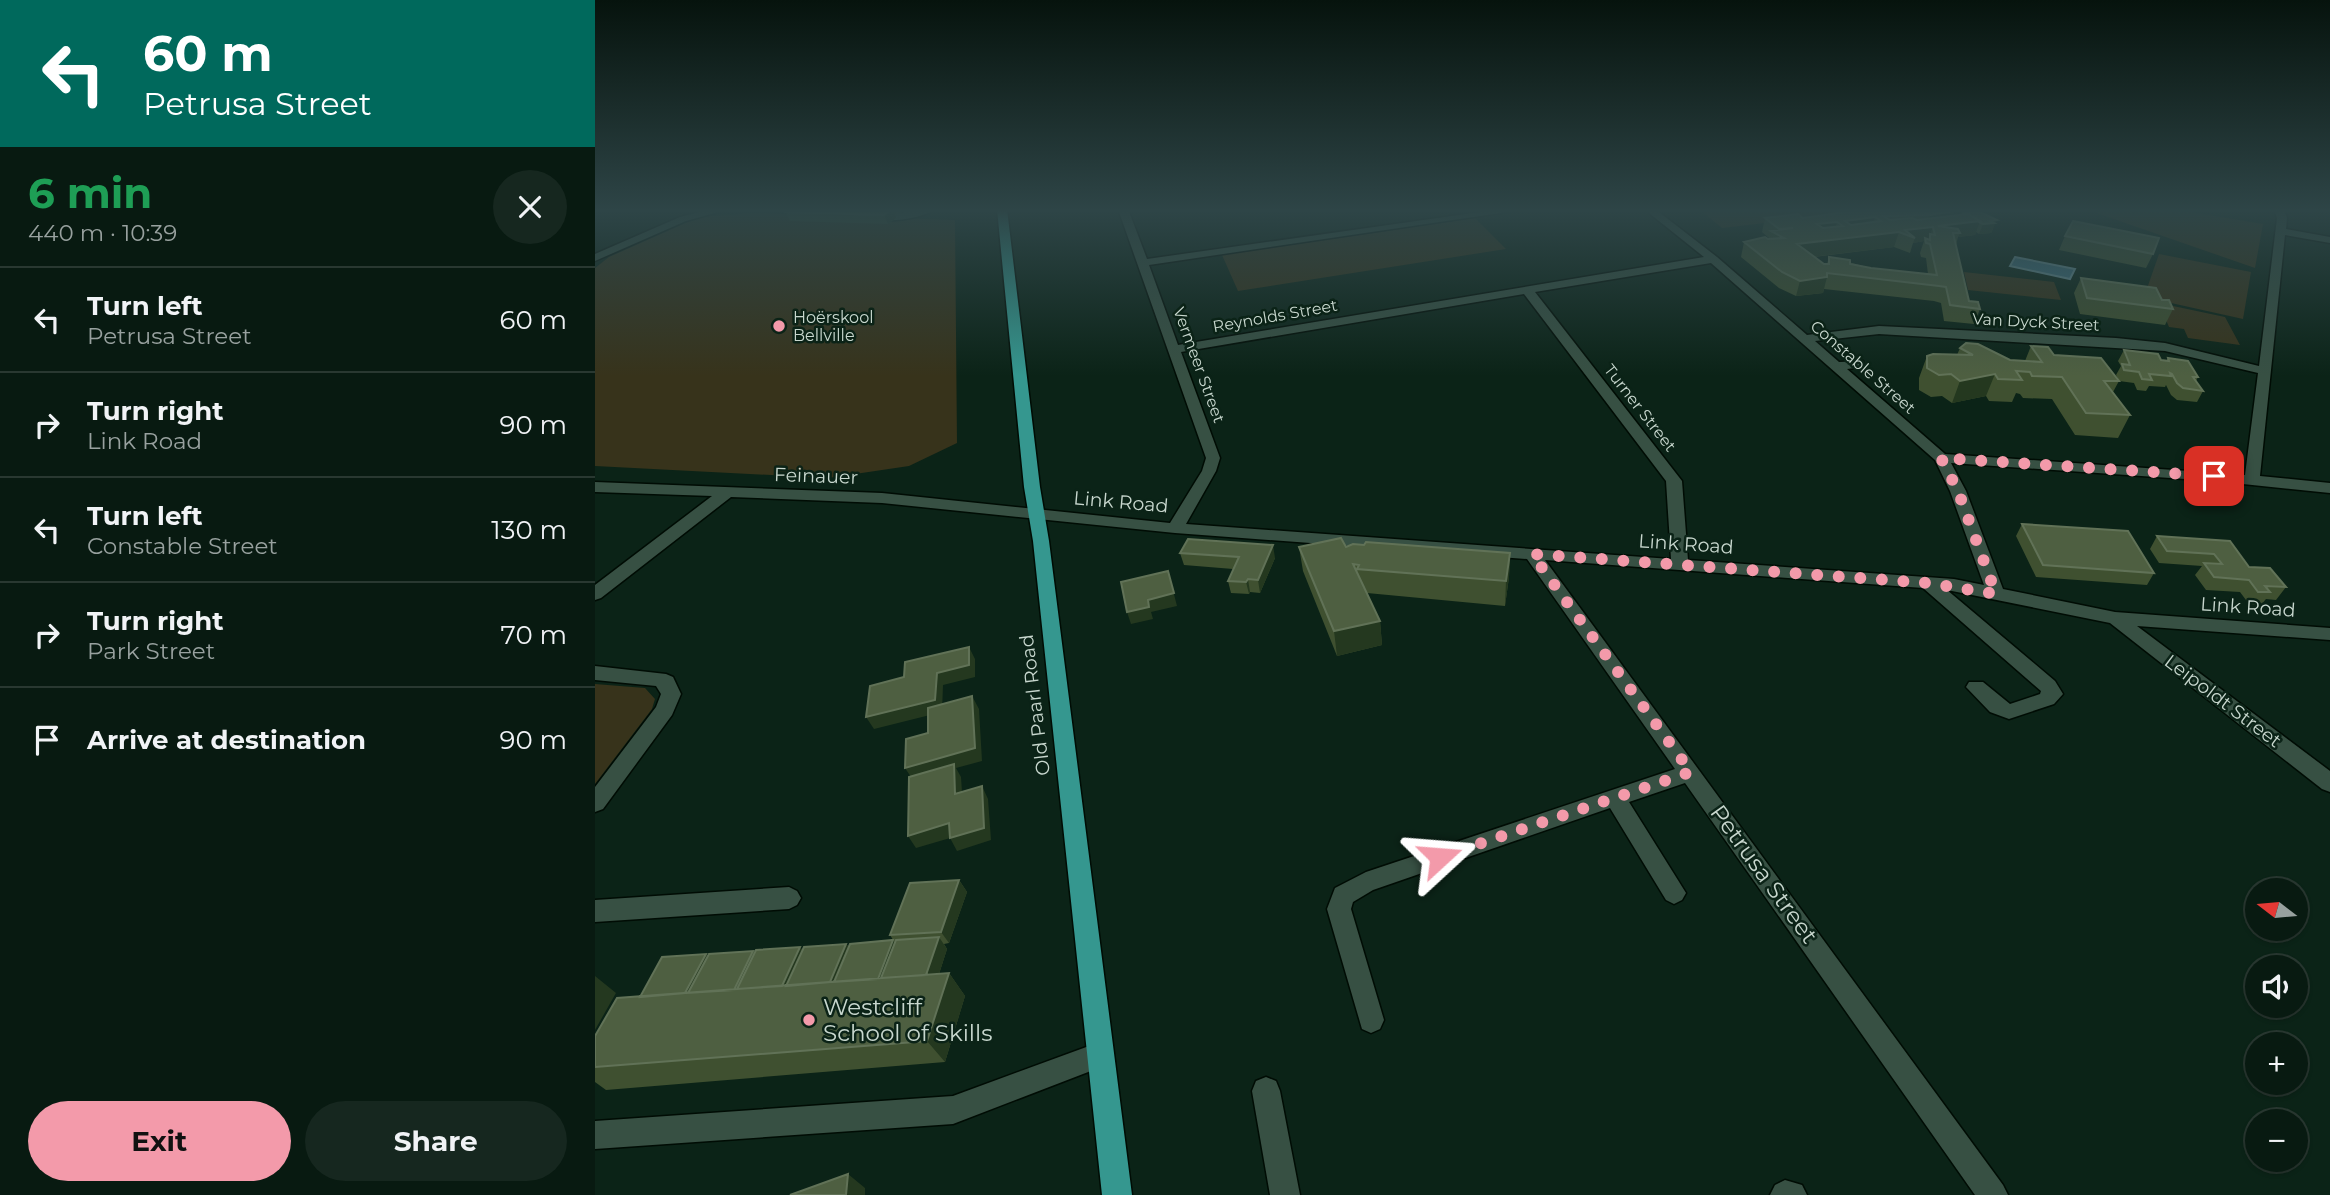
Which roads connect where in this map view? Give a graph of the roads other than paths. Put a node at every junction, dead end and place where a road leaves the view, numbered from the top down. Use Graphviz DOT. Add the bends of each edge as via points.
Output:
graph roads {
  1 [pos="1008,265"];
  2 [pos="1144,265"];
  3 [pos="1678,265"];
  4 [pos="1720,265"];
  5 [pos="2276,265"];
  6 [pos="1527,290"];
  7 [pos="1987,319"];
  8 [pos="1805,339"];
  9 [pos="1989,339"];
  10 [pos="1174,349"];
  11 [pos="1858,364"];
  12 [pos="1836,366"];
  13 [pos="2264,370"];
  14 [pos="1941,458"];
  15 [pos="2252,480"];
  16 [pos="595,487"];
  17 [pos="2330,488"];
  18 [pos="725,494"];
  19 [pos="1036,514"];
  20 [pos="1175,528"];
  21 [pos="1532,554"];
  22 [pos="1680,565"];
  23 [pos="1928,583"];
  24 [pos="595,594"];
  25 [pos="1996,594"];
  26 [pos="2115,618"];
  27 [pos="2330,634"];
  28 [pos="595,673"];
  29 [pos="1976,687"];
  30 [pos="1691,772"];
  31 [pos="2330,783"];
  32 [pos="1615,797"];
  33 [pos="595,803"];
  34 [pos="1674,893"];
  35 [pos="789,898"];
  36 [pos="595,911"];
  37 [pos="1371,1020"];
  38 [pos="1100,1055"];
  39 [pos="1266,1091"];
  40 [pos="595,1135"];
  41 [pos="1117,1195"];
  42 [pos="1285,1195"];
  43 [pos="1785,1195"];
  44 [pos="1792,1195"];
  45 [pos="1993,1195"];
  1 -- 19 [label="main road, Old Paarl Road"];
  2 -- 10 [label="street, Vermeer Street"];
  3 -- 6 [label="street, Reynolds Street"];
  4 -- 8 [label="street, Constable Street"];
  5 -- 13 [label="street"];
  6 -- 10 [label="street, Reynolds Street"];
  6 -- 22 [label="street, Turner Street" via="1674,481"];
  7 -- 9 [label="street"];
  8 -- 9 [label="street, Van Dyck Street" via="1879,330"];
  8 -- 12 [label="street, Constable Street"];
  9 -- 13 [label="street, Van Dyck Street" via="2144,344"];
  10 -- 20 [label="street, Vermeer Street" via="1213,458"];
  11 -- 12 [label="street"];
  12 -- 14 [label="street, Constable Street"];
  13 -- 15 [label="street"];
  14 -- 15 [label="street"];
  14 -- 25 [label="street, Constable Street"];
  15 -- 17 [label="street"];
  16 -- 18 [label="street, Feinauer"];
  18 -- 19 [label="street, Feinauer" via="882,498"];
  18 -- 24 [label="street"];
  19 -- 20 [label="street, Link Road"];
  19 -- 38 [label="main road, Old Paarl Road"];
  20 -- 21 [label="street, Link Road"];
  21 -- 22 [label="street, Link Road"];
  21 -- 30 [label="street, Petrusa Street"];
  22 -- 23 [label="street, Link Road"];
  23 -- 25 [label="street, Link Road"];
  23 -- 29 [label="street" via="2053,694 2009,712"];
  25 -- 26 [label="street, Link Road"];
  26 -- 27 [label="street, Link Road"];
  26 -- 31 [label="street, Leipoldt Street"];
  28 -- 33 [label="street" via="659,678 671,694 665,710"];
  30 -- 32 [label="street"];
  30 -- 45 [label="street, Petrusa Street"];
  32 -- 34 [label="street"];
  32 -- 37 [label="street" via="1343,895 1339,909"];
  35 -- 36 [label="street"];
  38 -- 40 [label="street" via="953,1110"];
  38 -- 41 [label="main road, Old Paarl Road"];
  39 -- 42 [label="street"];
  43 -- 44 [label="street"];
}
